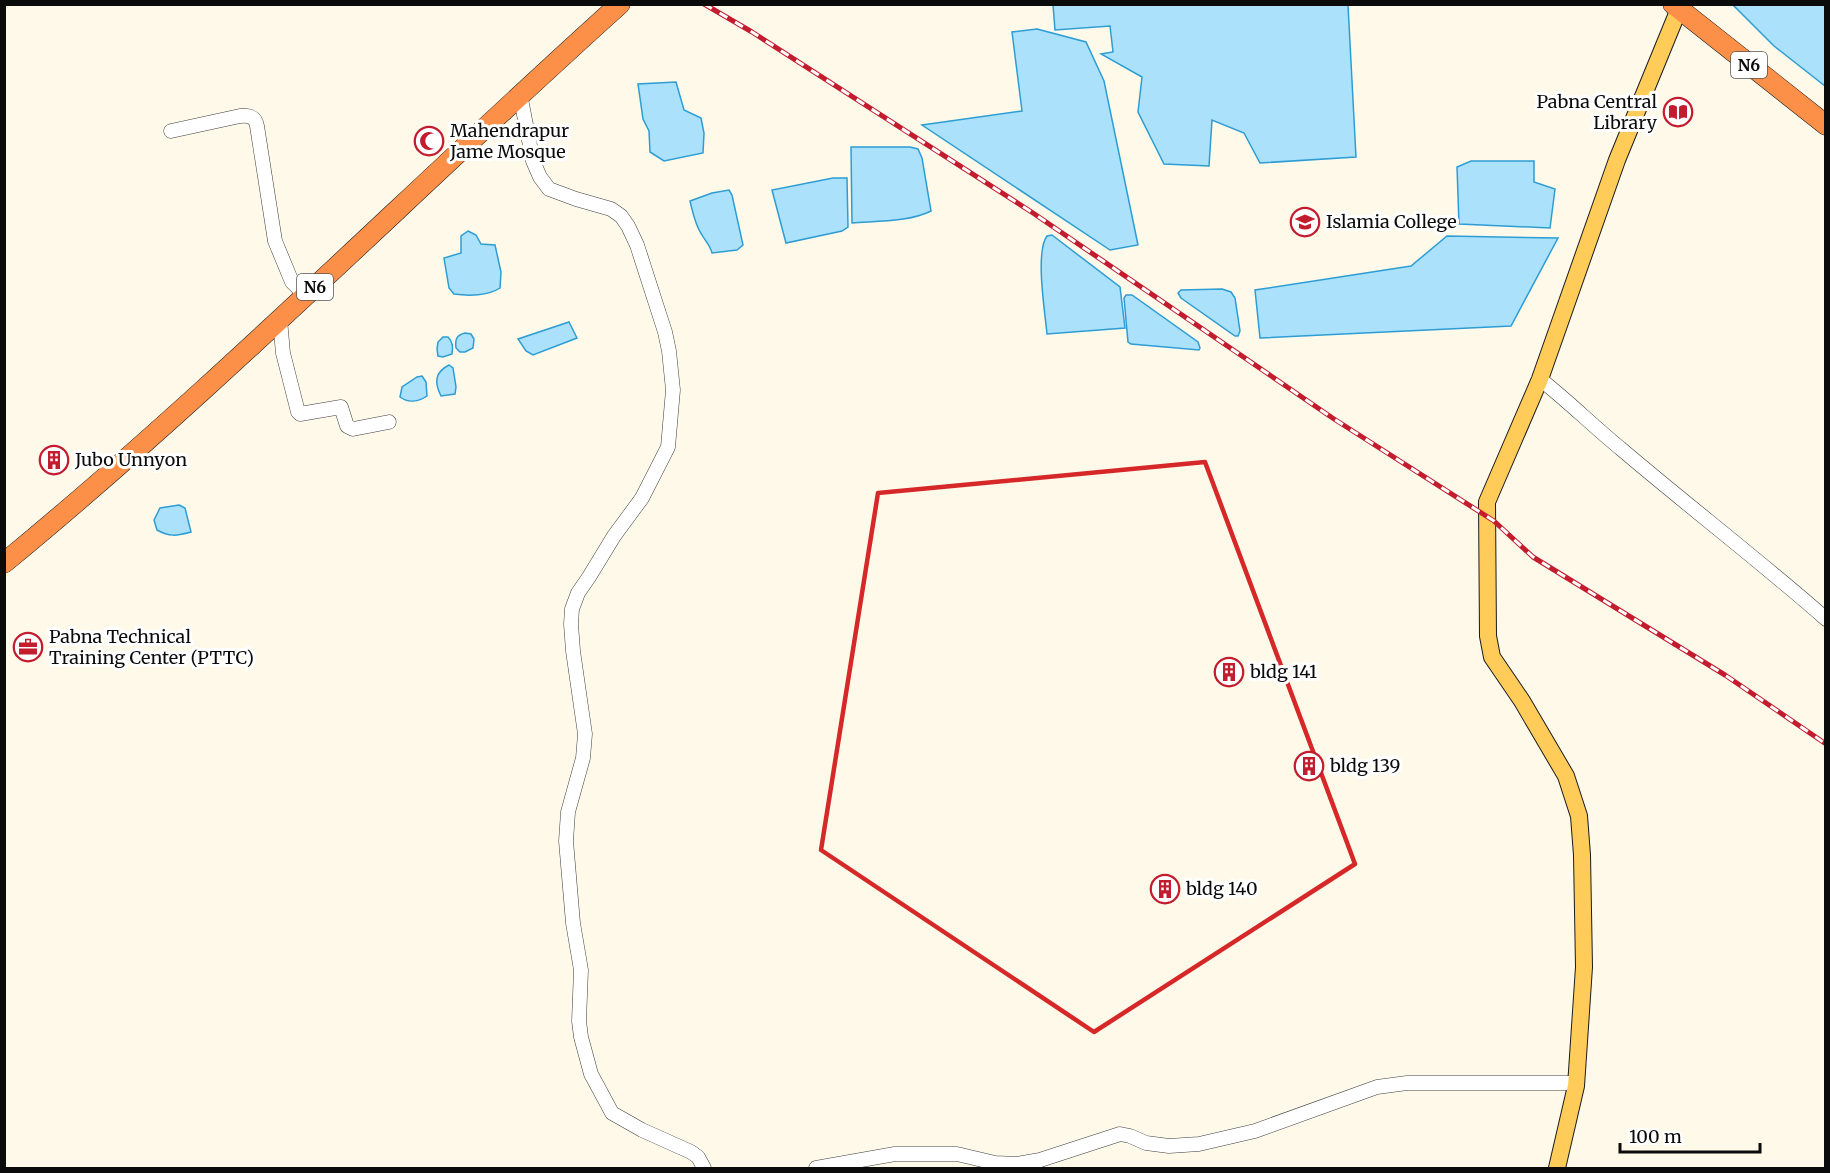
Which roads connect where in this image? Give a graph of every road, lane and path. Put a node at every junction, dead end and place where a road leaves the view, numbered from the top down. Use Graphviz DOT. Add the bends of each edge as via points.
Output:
graph roads {
  1 [pos="620,4"];
  2 [pos="1678,6"];
  3 [pos="520,94"];
  4 [pos="1826,125"];
  5 [pos="171,131"];
  6 [pos="306,296"];
  7 [pos="280,320"];
  8 [pos="1540,379"];
  9 [pos="389,422"];
  10 [pos="4,563"];
  11 [pos="1826,619"];
  12 [pos="1576,1083"];
  13 [pos="704,1168"];
  14 [pos="816,1168"];
  15 [pos="1557,1168"];
  1 -- 3 [label="highway, N6"];
  2 -- 4 [label="highway, N6"];
  2 -- 8 [label="main road" via="1617,160"];
  3 -- 6 [label="highway, N6"];
  3 -- 13 [label="street" via="533,161 549,189 611,209 628,226 669,351 673,390 668,447 642,498 578,593 572,609 573,651 585,734 584,758 568,812 566,842 581,970 579,1021 591,1074 612,1113 691,1152"];
  5 -- 6 [label="street" via="240,116 254,118 275,241 292,282"];
  6 -- 7 [label="highway, N6"];
  7 -- 9 [label="street" via="283,353 300,414 341,407 347,426 353,429"];
  7 -- 10 [label="highway, N6"];
  8 -- 11 [label="street"];
  8 -- 12 [label="main road" via="1487,502 1488,636 1492,657 1566,776 1579,816 1584,967"];
  12 -- 14 [label="street" via="1407,1083 1377,1088 1255,1131 1199,1144 1169,1146 1120,1134 1017,1164 957,1154 895,1154"];
  12 -- 15 [label="main road"];
}
